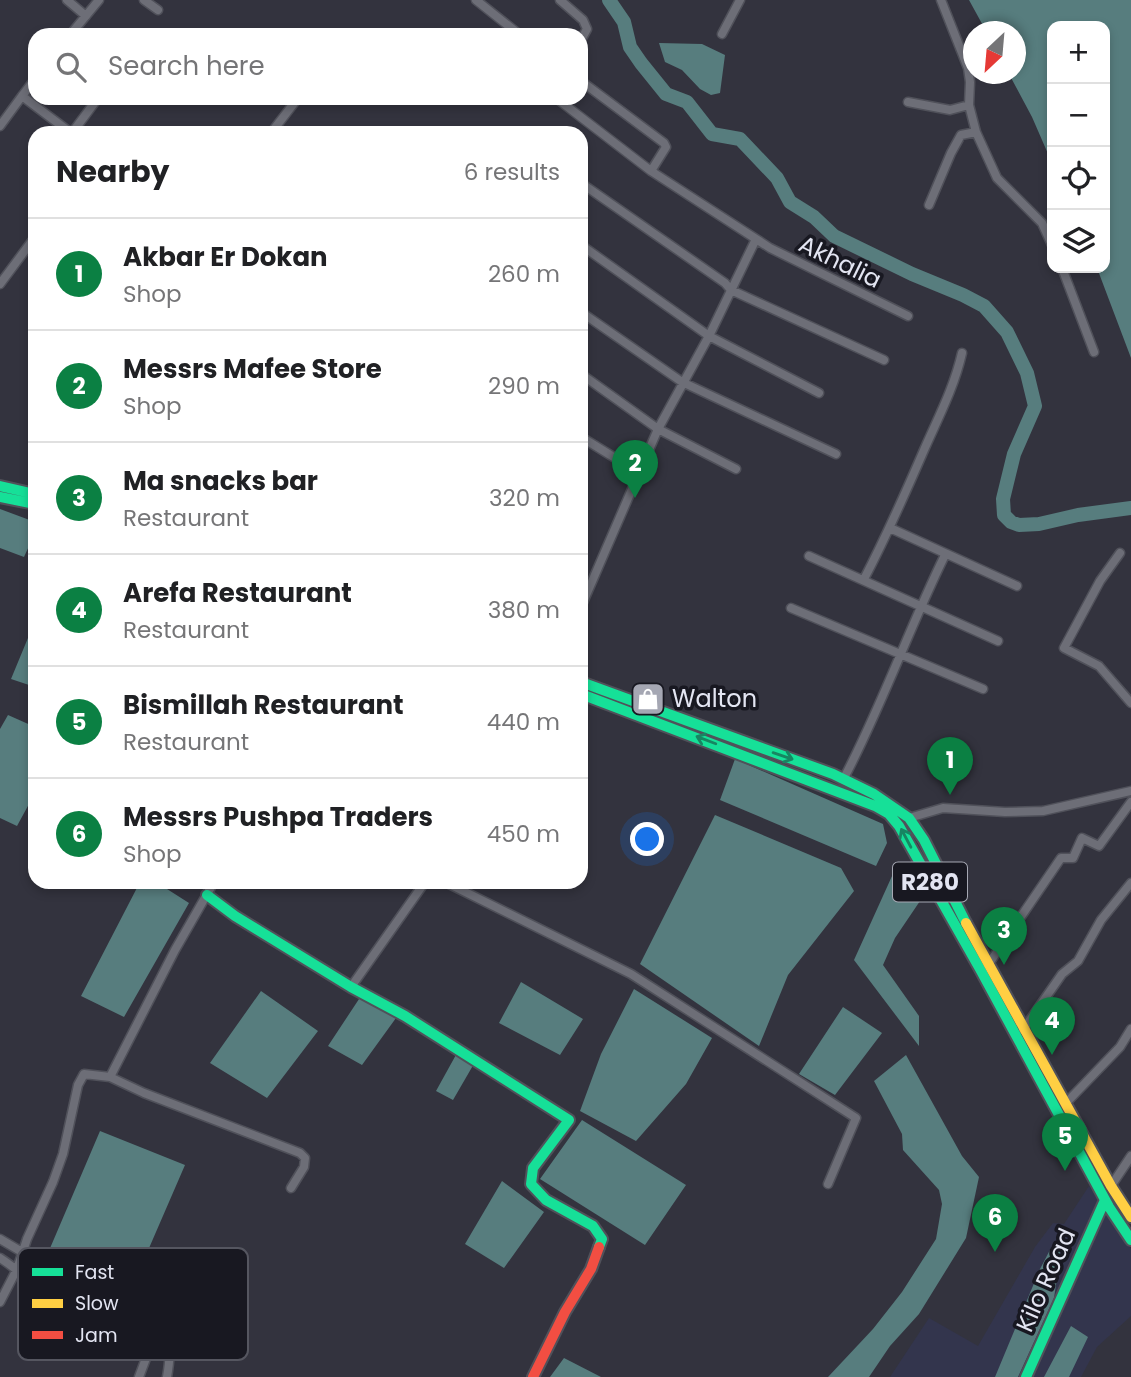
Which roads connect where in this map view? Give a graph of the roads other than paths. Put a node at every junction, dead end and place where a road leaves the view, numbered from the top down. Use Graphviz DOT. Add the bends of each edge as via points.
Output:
graph roads {
  1 [pos="67,0"];
  2 [pos="99,0"];
  3 [pos="144,0"];
  4 [pos="476,0"];
  5 [pos="560,0"];
  6 [pos="740,0"];
  7 [pos="941,0"];
  8 [pos="158,10"];
  9 [pos="86,16"];
  10 [pos="76,28"];
  11 [pos="511,28"];
  12 [pos="587,28"];
  13 [pos="722,34"];
  14 [pos="588,85"];
  15 [pos="28,88"];
  16 [pos="22,96"];
  17 [pos="28,101"];
  18 [pos="908,102"];
  19 [pos="34,105"];
  20 [pos="93,105"];
  21 [pos="293,105"];
  22 [pos="564,105"];
  23 [pos="969,105"];
  24 [pos="0,126"];
  25 [pos="62,126"];
  26 [pos="76,126"];
  27 [pos="276,126"];
  28 [pos="976,132"];
  29 [pos="651,171"];
  30 [pos="588,188"];
  31 [pos="929,205"];
  32 [pos="1047,234"];
  33 [pos="756,239"];
  34 [pos="28,246"];
  35 [pos="588,251"];
  36 [pos="1064,273"];
  37 [pos="0,284"];
  38 [pos="731,290"];
  39 [pos="908,316"];
  40 [pos="588,317"];
  41 [pos="709,336"];
  42 [pos="1094,352"];
  43 [pos="962,354"];
  44 [pos="884,360"];
  45 [pos="588,379"];
  46 [pos="682,382"];
  47 [pos="819,393"];
  48 [pos="658,429"];
  49 [pos="588,441"];
  50 [pos="836,454"];
  51 [pos="736,469"];
  52 [pos="638,472"];
  53 [pos="0,486"];
  54 [pos="28,492"];
  55 [pos="0,497"];
  56 [pos="28,503"];
  57 [pos="890,528"];
  58 [pos="1120,554"];
  59 [pos="945,555"];
  60 [pos="809,556"];
  61 [pos="863,579"];
  62 [pos="1017,586"];
  63 [pos="588,590"];
  64 [pos="920,604"];
  65 [pos="791,608"];
  66 [pos="998,641"];
  67 [pos="899,654"];
  68 [pos="588,685"];
  69 [pos="983,689"];
  70 [pos="588,697"];
  71 [pos="1131,703"];
  72 [pos="844,778"];
  73 [pos="1131,791"];
  74 [pos="1131,802"];
  75 [pos="909,818"];
  76 [pos="1131,883"];
  77 [pos="210,889"];
  78 [pos="420,889"];
  79 [pos="459,889"];
  80 [pos="207,895"];
  81 [pos="988,965"];
  82 [pos="351,988"];
  83 [pos="1131,1029"];
  84 [pos="1023,1030"];
  85 [pos="110,1077"];
  86 [pos="1065,1104"];
  87 [pos="1131,1156"];
  88 [pos="828,1184"];
  89 [pos="1111,1186"];
  90 [pos="290,1188"];
  91 [pos="1107,1203"];
  92 [pos="1131,1217"];
  93 [pos="0,1239"];
  94 [pos="1131,1240"];
  95 [pos="24,1248"];
  96 [pos="18,1250"];
  97 [pos="0,1258"];
  98 [pos="18,1269"];
  99 [pos="0,1302"];
  100 [pos="145,1360"];
  101 [pos="139,1377"];
  102 [pos="533,1377"];
  103 [pos="1026,1377"];
  104 [pos="1032,1377"];
  1 -- 9 [label="street"];
  2 -- 9 [label="street"];
  3 -- 8 [label="street"];
  4 -- 11 [label="street"];
  5 -- 12 [label="street"];
  6 -- 13 [label="street"];
  7 -- 23 [label="street" via="968,68"];
  9 -- 10 [label="street"];
  14 -- 29 [label="street" via="664,143"];
  15 -- 16 [label="street"];
  16 -- 17 [label="street"];
  16 -- 24 [label="street"];
  18 -- 23 [label="street" via="950,110"];
  19 -- 25 [label="street"];
  20 -- 26 [label="street"];
  21 -- 27 [label="street"];
  22 -- 29 [label="street, Akhalia"];
  23 -- 28 [label="street"];
  28 -- 31 [label="street" via="961,135"];
  28 -- 32 [label="street" via="997,177"];
  29 -- 33 [label="street, Akhalia"];
  30 -- 38 [label="street"];
  33 -- 38 [label="street"];
  33 -- 39 [label="street, Akhalia"];
  34 -- 37 [label="street"];
  35 -- 41 [label="street"];
  36 -- 42 [label="street"];
  38 -- 41 [label="street"];
  38 -- 44 [label="street"];
  40 -- 46 [label="street"];
  41 -- 46 [label="street"];
  41 -- 47 [label="street"];
  43 -- 57 [label="street" via="956,379"];
  45 -- 48 [label="street"];
  46 -- 48 [label="street"];
  46 -- 50 [label="street"];
  48 -- 51 [label="street"];
  48 -- 52 [label="street"];
  49 -- 52 [label="street"];
  52 -- 63 [label="street"];
  53 -- 54 [label="main road"];
  55 -- 56 [label="main road"];
  57 -- 59 [label="street"];
  57 -- 61 [label="street"];
  58 -- 71 [label="street" via="1064,648 1099,666"];
  59 -- 62 [label="street"];
  59 -- 64 [label="street"];
  60 -- 61 [label="street"];
  61 -- 64 [label="street"];
  64 -- 66 [label="street"];
  64 -- 67 [label="street"];
  65 -- 67 [label="street"];
  67 -- 69 [label="street"];
  67 -- 72 [label="street" via="880,707"];
  68 -- 72 [label="main road, R280, one-way"];
  91 -- 70 [label="main road, R280, one-way" via="980,969 889,814 806,777"];
  72 -- 75 [label="main road, R280"];
  73 -- 75 [label="street" via="1043,811 943,808"];
  74 -- 81 [label="street" via="1099,846 1082,838 1073,858 1061,858"];
  75 -- 81 [label="main road, R280"];
  76 -- 84 [label="street"];
  77 -- 80 [label="street"];
  78 -- 82 [label="street"];
  79 -- 88 [label="street" via="631,974 856,1118"];
  80 -- 82 [label="main road"];
  80 -- 85 [label="street"];
  81 -- 84 [label="main road, R280"];
  82 -- 102 [label="main road" via="569,1120 533,1168 531,1184 546,1200 593,1227 602,1239 591,1269"];
  83 -- 86 [label="street" via="1120,1047"];
  84 -- 86 [label="main road, R280"];
  85 -- 90 [label="street" via="300,1153 304,1167"];
  85 -- 95 [label="street" via="84,1074 78,1085 60,1163"];
  86 -- 89 [label="main road, R280"];
  87 -- 89 [label="street"];
  89 -- 92 [label="main road, R280"];
  91 -- 94 [label="main road, R280"];
  91 -- 103 [label="main road, Kilo Road"];
  91 -- 104 [label="main road, Kilo Road"];
  93 -- 96 [label="street"];
  97 -- 98 [label="street"];
  98 -- 99 [label="street"];
  100 -- 101 [label="street"];
}
